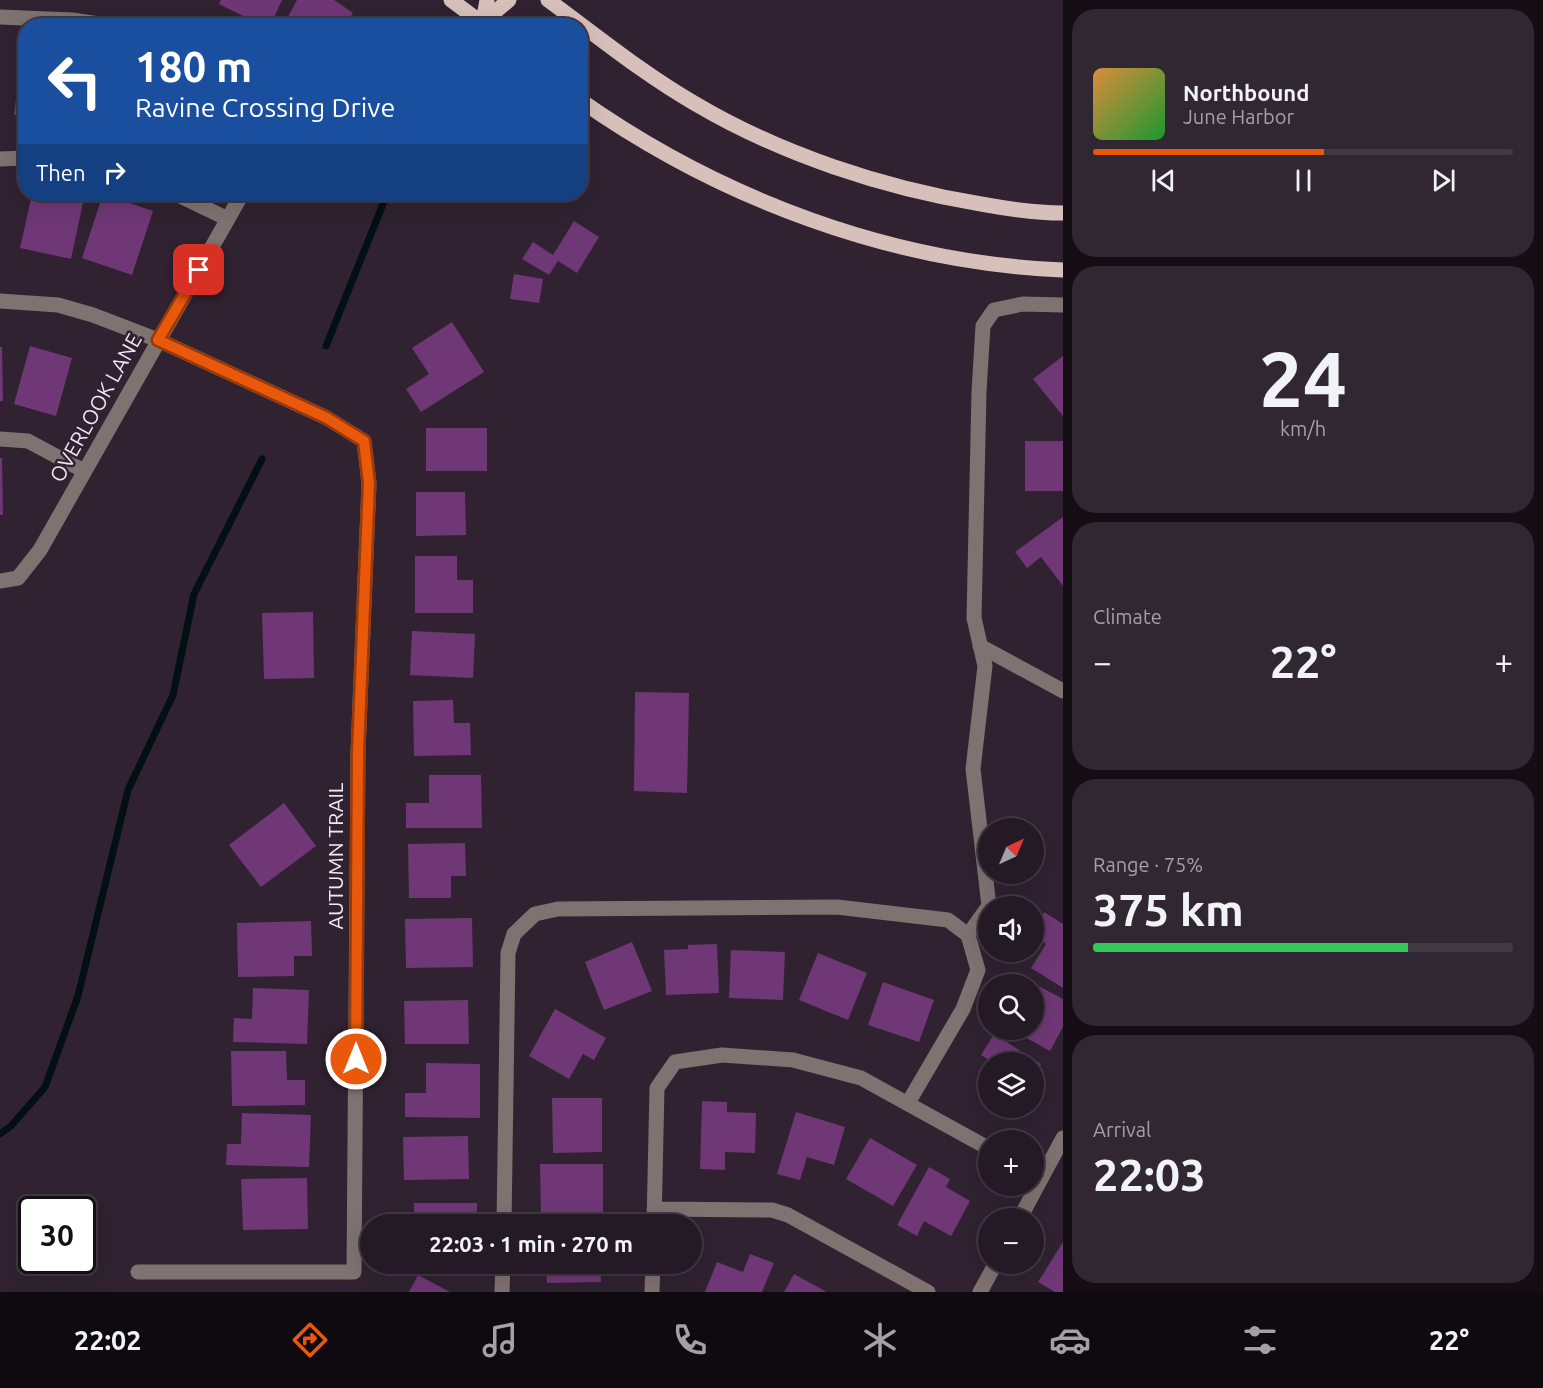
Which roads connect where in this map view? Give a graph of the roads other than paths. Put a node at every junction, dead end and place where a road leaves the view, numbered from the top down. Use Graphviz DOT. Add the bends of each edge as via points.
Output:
graph roads {
  1 [pos="451,0"];
  2 [pos="487,0"];
  3 [pos="509,0"];
  4 [pos="548,0"];
  5 [pos="0,17"];
  6 [pos="24,18"];
  7 [pos="476,18"];
  8 [pos="486,18"];
  9 [pos="491,18"];
  10 [pos="572,18"];
  11 [pos="588,30"];
  12 [pos="588,105"];
  13 [pos="18,158"];
  14 [pos="0,159"];
  15 [pos="191,201"];
  16 [pos="238,201"];
  17 [pos="1063,213"];
  18 [pos="228,219"];
  19 [pos="1063,270"];
  20 [pos="0,301"];
  21 [pos="1063,305"];
  22 [pos="158,340"];
  23 [pos="0,440"];
  24 [pos="84,471"];
  25 [pos="0,581"];
  26 [pos="980,646"];
  27 [pos="1063,691"];
  28 [pos="988,896"];
  29 [pos="978,922"];
  30 [pos="968,935"];
  31 [pos="908,1103"];
  32 [pos="1063,1138"];
  33 [pos="978,1142"];
  34 [pos="1044,1166"];
  35 [pos="504,1214"];
  36 [pos="654,1214"];
  37 [pos="702,1214"];
  38 [pos="138,1272"];
  39 [pos="503,1274"];
  40 [pos="653,1274"];
  41 [pos="990,1274"];
  42 [pos="502,1292"];
  43 [pos="652,1292"];
  44 [pos="928,1292"];
  45 [pos="980,1292"];
  1 -- 7 [label="main road"];
  2 -- 8 [label="main road"];
  3 -- 9 [label="main road"];
  4 -- 10 [label="main road"];
  5 -- 6 [label="street"];
  11 -- 17 [label="main road" via="695,104 814,160 939,197"];
  12 -- 19 [label="main road" via="709,177 835,228 962,259"];
  13 -- 14 [label="street"];
  15 -- 18 [label="street"];
  16 -- 18 [label="street, OVERLOOK LANE"];
  18 -- 22 [label="street, OVERLOOK LANE"];
  20 -- 22 [label="street" via="58,305"];
  21 -- 26 [label="street" via="1023,304 994,310 983,326 974,618"];
  22 -- 24 [label="street, OVERLOOK LANE"];
  22 -- 38 [label="street, AUTUMN TRAIL" via="327,418 364,441 369,483 358,752 354,1272"];
  23 -- 24 [label="street" via="28,441"];
  24 -- 25 [label="street, OVERLOOK LANE" via="40,550 18,578"];
  26 -- 27 [label="street"];
  26 -- 28 [label="street" via="985,666 973,769"];
  29 -- 30 [label="street"];
  30 -- 31 [label="street" via="978,970 963,1009"];
  30 -- 35 [label="street" via="948,920 837,908 558,909 535,914 514,934 508,954"];
  31 -- 33 [label="street"];
  31 -- 36 [label="street" via="861,1078 793,1060 722,1055 675,1062 657,1088"];
  32 -- 34 [label="street"];
  37 -- 44 [label="street" via="772,1210 788,1215"];
  39 -- 42 [label="street"];
  40 -- 43 [label="street"];
  41 -- 45 [label="street"];
}
